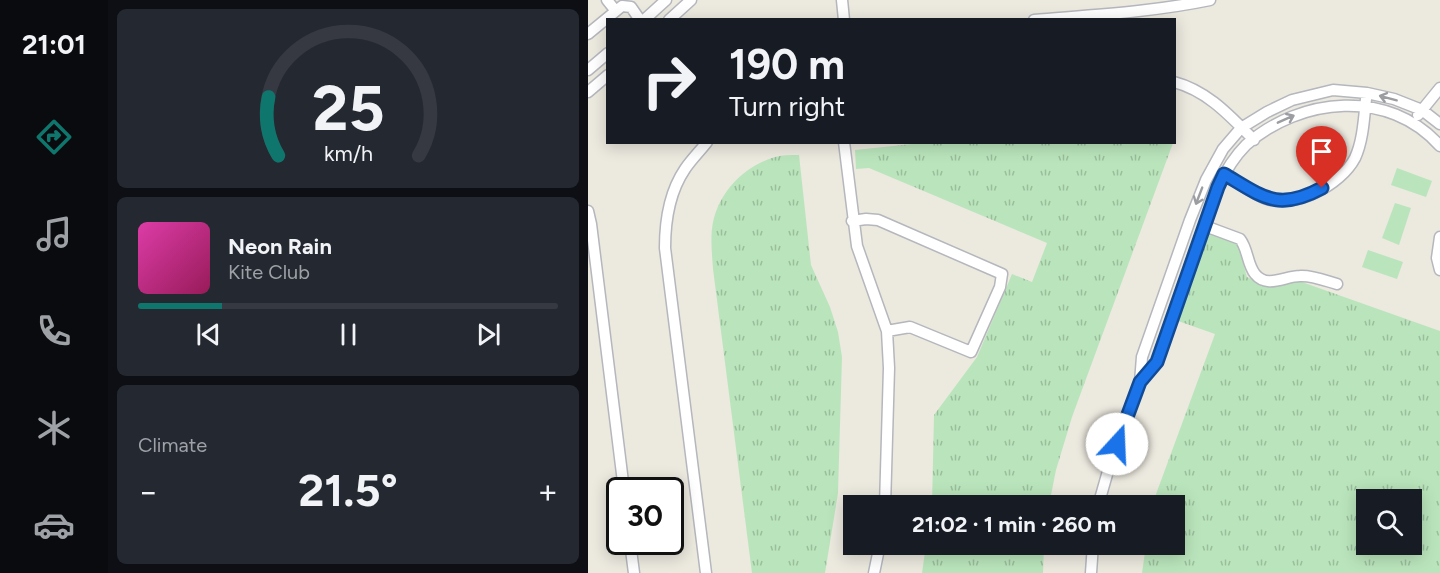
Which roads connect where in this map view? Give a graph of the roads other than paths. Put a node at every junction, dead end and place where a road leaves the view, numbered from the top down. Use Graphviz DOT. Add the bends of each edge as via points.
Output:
graph roads {
  1 [pos="607,0"];
  2 [pos="666,0"];
  3 [pos="690,0"];
  4 [pos="842,0"];
  5 [pos="1210,0"];
  6 [pos="615,10"];
  7 [pos="639,18"];
  8 [pos="646,18"];
  9 [pos="671,18"];
  10 [pos="844,18"];
  11 [pos="1061,18"];
  12 [pos="588,34"];
  13 [pos="606,55"];
  14 [pos="588,70"];
  15 [pos="606,77"];
  16 [pos="1176,83"];
  17 [pos="1440,88"];
  18 [pos="588,92"];
  19 [pos="1367,93"];
  20 [pos="1366,106"];
  21 [pos="1422,110"];
  22 [pos="1412,121"];
  23 [pos="1440,124"];
  24 [pos="1241,128"];
  25 [pos="1254,140"];
  26 [pos="705,144"];
  27 [pos="844,144"];
  28 [pos="1440,146"];
  29 [pos="1224,174"];
  30 [pos="588,211"];
  31 [pos="852,221"];
  32 [pos="1205,226"];
  33 [pos="1440,237"];
  34 [pos="1440,270"];
  35 [pos="1337,284"];
  36 [pos="887,331"];
  37 [pos="1140,382"];
  38 [pos="622,477"];
  39 [pos="885,495"];
  40 [pos="1101,495"];
  41 [pos="632,555"];
  42 [pos="878,555"];
  43 [pos="1092,555"];
  44 [pos="634,573"];
  45 [pos="706,573"];
  46 [pos="874,573"];
  47 [pos="1091,573"];
  1 -- 6 [label="street"];
  2 -- 8 [label="street"];
  3 -- 9 [label="street"];
  4 -- 10 [label="street"];
  5 -- 11 [label="street" via="1178,7"];
  6 -- 7 [label="street" via="631,7"];
  6 -- 12 [label="street"];
  13 -- 14 [label="street"];
  15 -- 18 [label="street"];
  16 -- 24 [label="street" via="1211,99"];
  17 -- 21 [label="street"];
  19 -- 20 [label="street"];
  21 -- 19 [label="street, one-way"];
  19 -- 24 [label="street" via="1315,93 1292,100"];
  20 -- 22 [label="street"];
  25 -- 20 [label="street, one-way" via="1297,114 1319,108"];
  20 -- 29 [label="street" via="1354,159 1334,181 1311,194 1290,200 1264,198"];
  21 -- 22 [label="street"];
  21 -- 23 [label="street"];
  22 -- 28 [label="street"];
  24 -- 25 [label="street"];
  24 -- 37 [label="street, one-way" via="1223,149 1206,180 1142,357"];
  25 -- 29 [label="street"];
  26 -- 45 [label="street" via="684,170 664,228"];
  27 -- 31 [label="street"];
  29 -- 32 [label="street"];
  30 -- 38 [label="street"];
  31 -- 36 [label="street"];
  31 -- 36 [label="street" via="878,220 1002,274 971,352 910,327"];
  32 -- 35 [label="street" via="1240,239 1252,271 1263,281 1301,276"];
  32 -- 37 [label="street" via="1157,362"];
  33 -- 34 [label="street"];
  36 -- 39 [label="street" via="890,368"];
  37 -- 40 [label="street"];
  41 -- 44 [label="street"];
  42 -- 46 [label="street"];
  43 -- 47 [label="street"];
}
